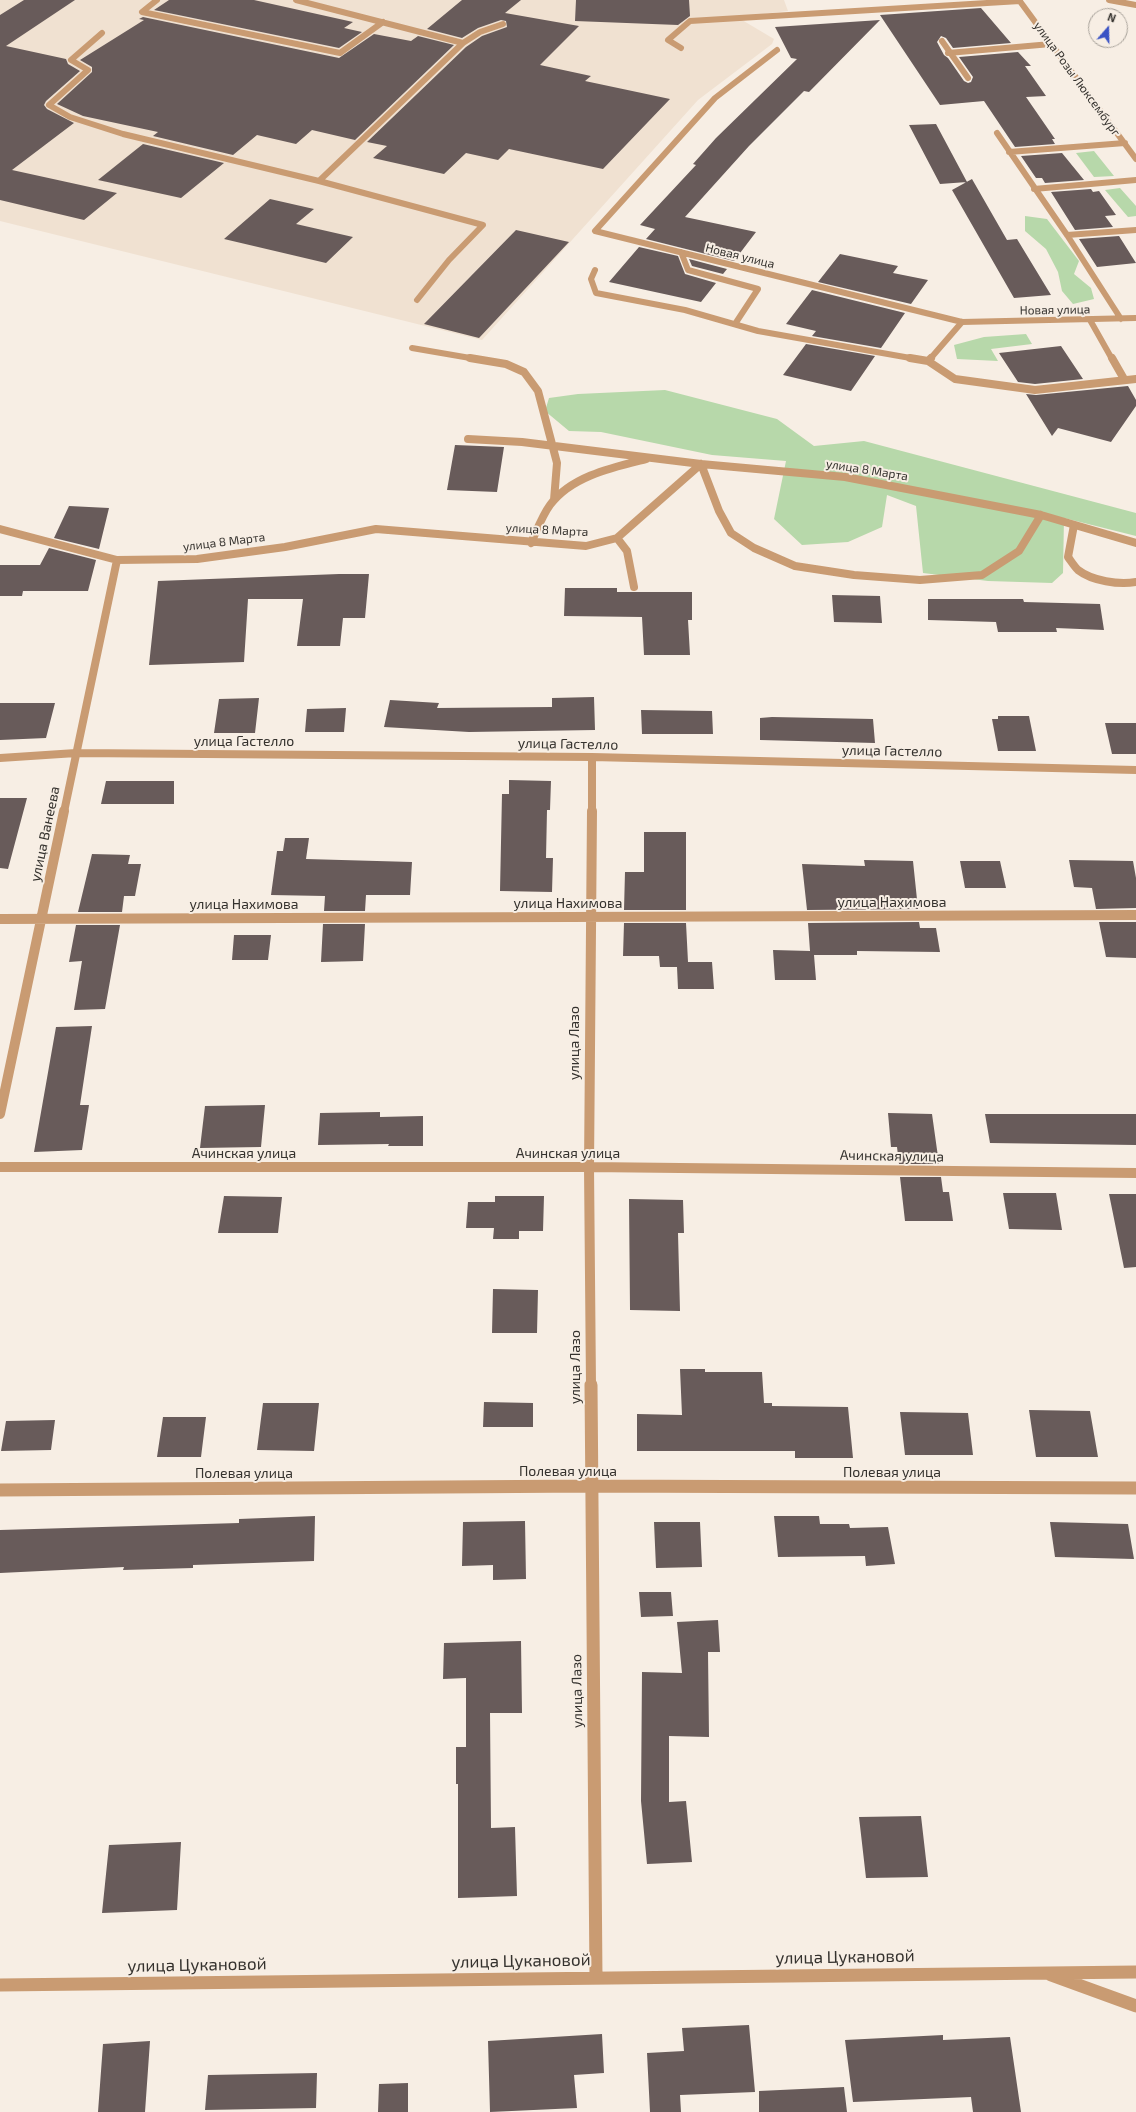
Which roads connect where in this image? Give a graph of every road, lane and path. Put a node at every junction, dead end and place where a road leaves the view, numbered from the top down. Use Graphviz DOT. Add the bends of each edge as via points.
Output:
graph roads {
  1 [pos="157,0"];
  2 [pos="296,0"];
  3 [pos="1109,0"];
  4 [pos="1019,1"];
  5 [pos="1136,5"];
  6 [pos="383,22"];
  7 [pos="503,24"];
  8 [pos="102,33"];
  9 [pos="942,42"];
  10 [pos="463,43"];
  11 [pos="1051,44"];
  12 [pos="681,48"];
  13 [pos="777,50"];
  14 [pos="948,53"];
  15 [pos="968,78"];
  16 [pos="997,133"];
  17 [pos="1125,143"];
  18 [pos="1009,152"];
  19 [pos="1136,159"];
  20 [pos="1136,180"];
  21 [pos="319,181"];
  22 [pos="1034,189"];
  23 [pos="1136,230"];
  24 [pos="1067,235"];
  25 [pos="681,252"];
  26 [pos="596,270"];
  27 [pos="417,300"];
  28 [pos="1136,318"];
  29 [pos="1121,319"];
  30 [pos="1090,320"];
  31 [pos="962,322"];
  32 [pos="735,324"];
  33 [pos="412,348"];
  34 [pos="928,361"];
  35 [pos="1124,379"];
  36 [pos="1136,379"];
  37 [pos="468,439"];
  38 [pos="552,445"];
  39 [pos="652,457"];
  40 [pos="701,464"];
  41 [pos="554,500"];
  42 [pos="1041,516"];
  43 [pos="1074,525"];
  44 [pos="0,529"];
  45 [pos="617,538"];
  46 [pos="531,543"];
  47 [pos="1136,543"];
  48 [pos="117,560"];
  49 [pos="1136,582"];
  50 [pos="634,587"];
  51 [pos="76,753"];
  52 [pos="592,757"];
  53 [pos="0,758"];
  54 [pos="1136,770"];
  55 [pos="1136,915"];
  56 [pos="590,917"];
  57 [pos="0,919"];
  58 [pos="41,919"];
  59 [pos="0,1114"];
  60 [pos="0,1167"];
  61 [pos="589,1167"];
  62 [pos="1136,1173"];
  63 [pos="590,1486"];
  64 [pos="1136,1488"];
  65 [pos="0,1490"];
  66 [pos="1136,1972"];
  67 [pos="1043,1973"];
  68 [pos="596,1978"];
  69 [pos="0,1985"];
  70 [pos="1136,2006"];
  1 -- 6 [label="street" via="142,12 340,52"];
  2 -- 6 [label="street"];
  3 -- 5 [label="street"];
  4 -- 11 [label="street, улица Розы Люксембург"];
  4 -- 12 [label="street" via="690,21 668,40"];
  6 -- 10 [label="street"];
  7 -- 10 [label="street" via="480,32"];
  8 -- 21 [label="street" via="71,60 88,70 49,105 70,117 123,134"];
  9 -- 14 [label="street"];
  10 -- 21 [label="street"];
  11 -- 14 [label="street"];
  11 -- 17 [label="street, улица Розы Люксембург"];
  13 -- 25 [label="street, Новая улица" via="714,98 595,231"];
  14 -- 15 [label="street"];
  16 -- 18 [label="street"];
  17 -- 18 [label="street"];
  17 -- 19 [label="street, улица Розы Люксембург"];
  18 -- 22 [label="street"];
  20 -- 22 [label="street"];
  21 -- 27 [label="street" via="483,225"];
  22 -- 24 [label="street"];
  23 -- 24 [label="street"];
  24 -- 29 [label="street"];
  25 -- 31 [label="street, Новая улица"];
  25 -- 32 [label="street" via="688,270 758,289"];
  26 -- 32 [label="street" via="591,279 596,293 685,310"];
  28 -- 29 [label="street, Новая улица"];
  29 -- 30 [label="street, Новая улица"];
  30 -- 31 [label="street, Новая улица"];
  30 -- 35 [label="street"];
  31 -- 34 [label="street"];
  32 -- 34 [label="street" via="758,331"];
  33 -- 38 [label="street" via="506,364 524,372 538,391"];
  34 -- 35 [label="street" via="955,379 1035,390"];
  35 -- 36 [label="street"];
  37 -- 38 [label="street"];
  38 -- 39 [label="street"];
  38 -- 41 [label="street" via="557,463"];
  39 -- 40 [label="street"];
  39 -- 41 [label="street" via="609,468 577,483"];
  40 -- 42 [label="street, улица 8 Марта" via="846,477 955,496"];
  40 -- 42 [label="street" via="719,511 731,533 754,548 795,566 832,572 920,580 982,574 1019,551"];
  40 -- 45 [label="street, улица 8 Марта"];
  41 -- 46 [label="street"];
  42 -- 43 [label="street, улица 8 Марта"];
  43 -- 47 [label="street, улица 8 Марта"];
  43 -- 49 [label="street" via="1068,557 1078,570 1094,577 1118,582"];
  44 -- 48 [label="street, улица 8 Марта"];
  45 -- 46 [label="street, улица 8 Марта" via="586,546"];
  45 -- 50 [label="street" via="627,550"];
  46 -- 48 [label="street, улица 8 Марта" via="376,529 285,547 197,560"];
  48 -- 51 [label="street, улица Ванеева"];
  51 -- 52 [label="street, улица Гастелло"];
  51 -- 53 [label="street, улица Гастелло"];
  51 -- 58 [label="street, улица Ванеева"];
  52 -- 54 [label="street, улица Гастелло"];
  52 -- 56 [label="street, улица Лазо"];
  55 -- 56 [label="street, улица Нахимова"];
  56 -- 58 [label="street, улица Нахимова"];
  56 -- 61 [label="street, улица Лазо"];
  57 -- 58 [label="street, улица Нахимова"];
  58 -- 59 [label="street, улица Ванеева"];
  60 -- 61 [label="street, Ачинская улица"];
  61 -- 62 [label="street, Ачинская улица"];
  61 -- 63 [label="street, улица Лазо"];
  63 -- 64 [label="street, Полевая улица"];
  63 -- 65 [label="street, Полевая улица"];
  63 -- 68 [label="street, улица Лазо"];
  66 -- 67 [label="street"];
  67 -- 68 [label="street, улица Цукановой"];
  67 -- 70 [label="street"];
  68 -- 69 [label="street, улица Цукановой"];
}
